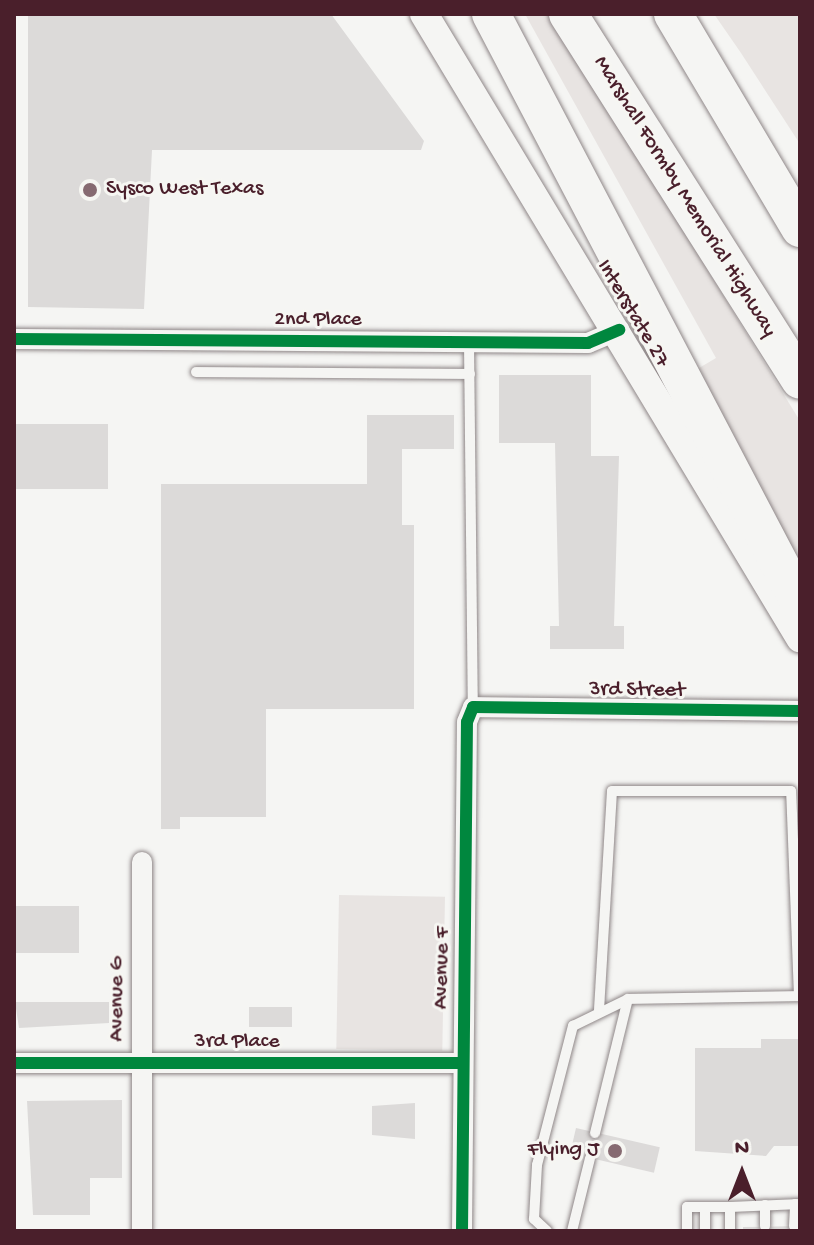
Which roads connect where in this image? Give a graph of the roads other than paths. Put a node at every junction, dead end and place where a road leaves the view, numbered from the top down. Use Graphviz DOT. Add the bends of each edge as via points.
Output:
graph roads {
  1 [pos="424,14"];
  2 [pos="491,14"];
  3 [pos="568,14"];
  4 [pos="673,14"];
  5 [pos="683,14"];
  6 [pos="800,185"];
  7 [pos="800,228"];
  8 [pos="619,330"];
  9 [pos="14,339"];
  10 [pos="469,342"];
  11 [pos="196,372"];
  12 [pos="470,374"];
  13 [pos="800,380"];
  14 [pos="800,603"];
  15 [pos="800,638"];
  16 [pos="473,707"];
  17 [pos="800,711"];
  18 [pos="796,791"];
  19 [pos="142,862"];
  20 [pos="628,999"];
  21 [pos="599,1011"];
  22 [pos="14,1063"];
  23 [pos="461,1063"];
  24 [pos="142,1064"];
  25 [pos="595,1133"];
  26 [pos="590,1158"];
  27 [pos="797,1204"];
  28 [pos="765,1205"];
  29 [pos="705,1207"];
  30 [pos="730,1207"];
  31 [pos="765,1226"];
  32 [pos="794,1226"];
  33 [pos="142,1231"];
  34 [pos="462,1231"];
  35 [pos="547,1231"];
  36 [pos="572,1231"];
  37 [pos="687,1231"];
  38 [pos="705,1231"];
  39 [pos="730,1231"];
  1 -- 8 [label="main road, Interstate 27"];
  2 -- 14 [label="highway"];
  3 -- 13 [label="highway, Marshall Formby Memorial Highway"];
  4 -- 7 [label="highway"];
  5 -- 6 [label="highway"];
  8 -- 10 [label="street, 2nd Place" via="588,343"];
  8 -- 15 [label="main road, Interstate 27"];
  9 -- 10 [label="street, 2nd Place"];
  10 -- 12 [label="lane"];
  11 -- 12 [label="lane"];
  12 -- 16 [label="lane"];
  16 -- 17 [label="street, 3rd Street"];
  16 -- 23 [label="street, Avenue F"];
  18 -- 20 [label="lane" via="799,996"];
  18 -- 21 [label="lane" via="612,791"];
  19 -- 24 [label="street, Avenue G"];
  20 -- 21 [label="lane"];
  20 -- 25 [label="lane"];
  21 -- 35 [label="lane" via="573,1026 537,1165 534,1219"];
  22 -- 24 [label="street, 3rd Place"];
  23 -- 24 [label="street, 3rd Place"];
  23 -- 34 [label="street, Avenue F"];
  24 -- 33 [label="street, Avenue G"];
  26 -- 36 [label="lane"];
  27 -- 28 [label="lane"];
  27 -- 32 [label="lane"];
  28 -- 30 [label="lane"];
  28 -- 31 [label="lane"];
  29 -- 30 [label="lane"];
  29 -- 37 [label="lane" via="687,1207"];
  29 -- 38 [label="lane"];
  30 -- 39 [label="lane"];
}
